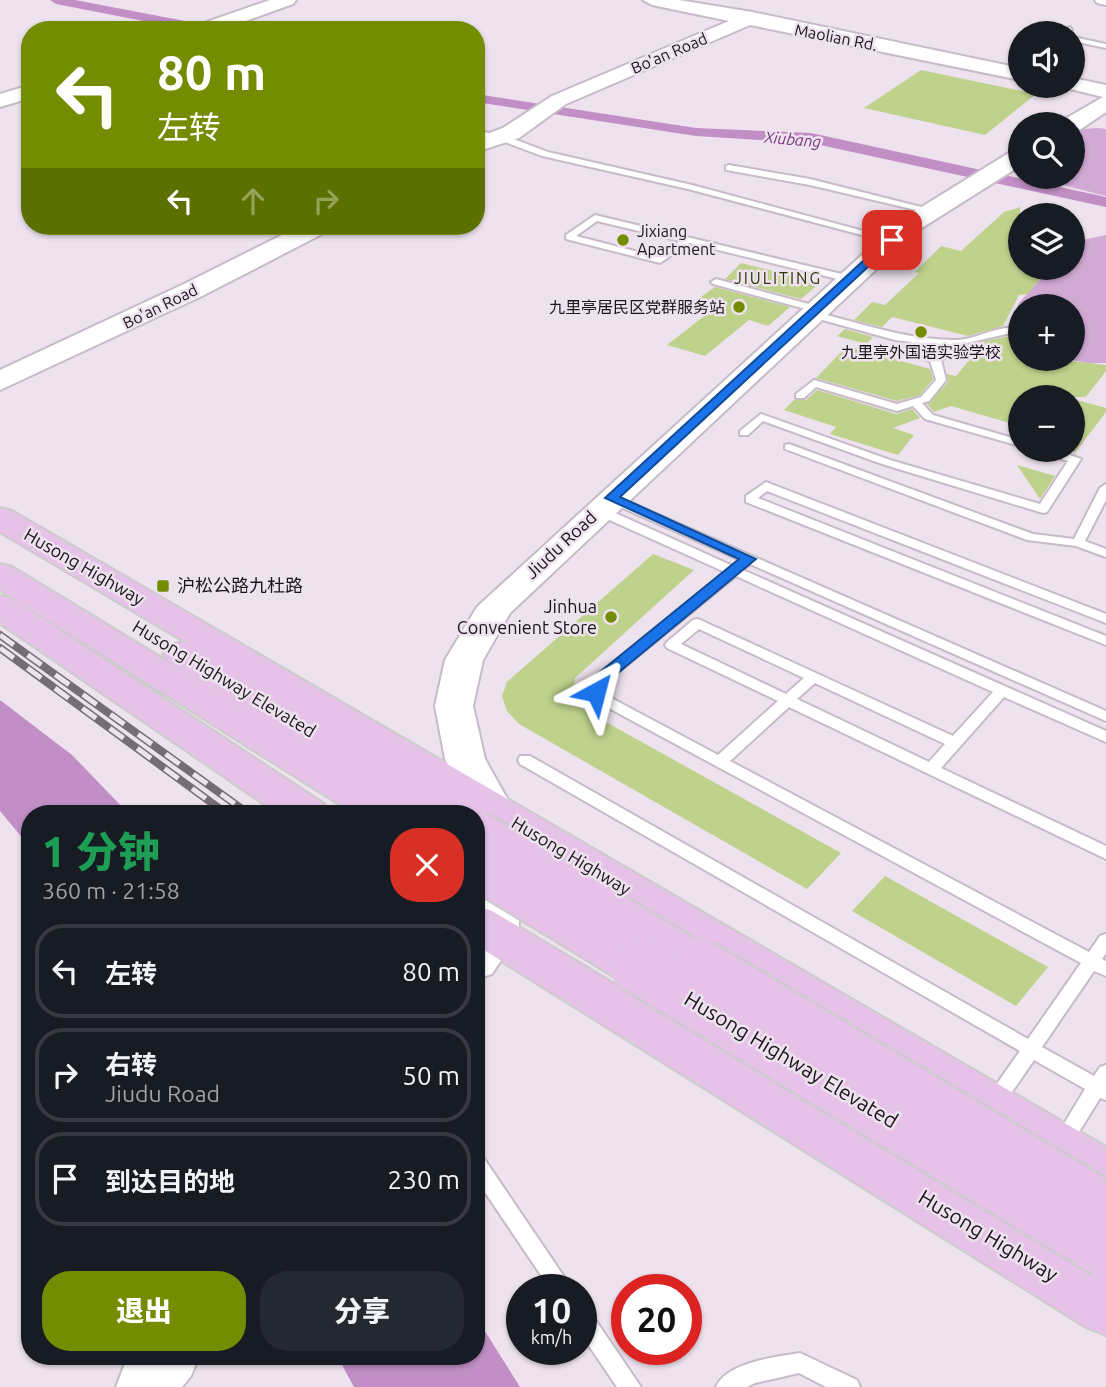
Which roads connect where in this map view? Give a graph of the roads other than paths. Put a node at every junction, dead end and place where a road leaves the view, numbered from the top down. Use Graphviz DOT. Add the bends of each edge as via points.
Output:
graph roads {
  1 [pos="286,0"];
  2 [pos="652,0"];
  3 [pos="778,5"];
  4 [pos="748,19"];
  5 [pos="227,21"];
  6 [pos="1085,42"];
  7 [pos="1106,46"];
  8 [pos="1008,72"];
  9 [pos="1085,87"];
  10 [pos="1106,91"];
  11 [pos="1106,102"];
  12 [pos="1088,121"];
  13 [pos="486,134"];
  14 [pos="729,168"];
  15 [pos="1000,169"];
  16 [pos="933,211"];
  17 [pos="301,235"];
  18 [pos="687,240"];
  19 [pos="892,240"];
  20 [pos="846,273"];
  21 [pos="721,280"];
  22 [pos="815,311"];
  23 [pos="1008,331"];
  24 [pos="947,342"];
  25 [pos="916,344"];
  26 [pos="934,358"];
  27 [pos="0,381"];
  28 [pos="800,396"];
  29 [pos="915,402"];
  30 [pos="744,433"];
  31 [pos="1008,439"];
  32 [pos="789,447"];
  33 [pos="1073,462"];
  34 [pos="1105,492"];
  35 [pos="604,504"];
  36 [pos="0,518"];
  37 [pos="1078,542"];
  38 [pos="0,545"];
  39 [pos="1106,554"];
  40 [pos="749,559"];
  41 [pos="734,571"];
  42 [pos="0,573"];
  43 [pos="0,607"];
  44 [pos="1106,619"];
  45 [pos="110,628"];
  46 [pos="1106,641"];
  47 [pos="814,677"];
  48 [pos="1002,691"];
  49 [pos="788,700"];
  50 [pos="1106,716"];
  51 [pos="1106,737"];
  52 [pos="955,743"];
  53 [pos="525,760"];
  54 [pos="719,762"];
  55 [pos="931,769"];
  56 [pos="296,805"];
  57 [pos="374,805"];
  58 [pos="447,805"];
  59 [pos="456,805"];
  60 [pos="470,805"];
  61 [pos="485,825"];
  62 [pos="485,826"];
  63 [pos="485,842"];
  64 [pos="1106,853"];
  65 [pos="485,873"];
  66 [pos="485,928"];
  67 [pos="1106,940"];
  68 [pos="485,941"];
  69 [pos="1099,965"];
  70 [pos="1031,1050"];
  71 [pos="1103,1084"];
  72 [pos="992,1106"];
  73 [pos="1059,1146"];
  74 [pos="1106,1174"];
  75 [pos="485,1176"];
  76 [pos="1106,1209"];
  77 [pos="1106,1252"];
  78 [pos="552,1274"];
  79 [pos="1106,1308"];
  80 [pos="597,1339"];
  81 [pos="163,1365"];
  82 [pos="145,1387"];
  83 [pos="630,1387"];
  84 [pos="727,1387"];
  85 [pos="849,1387"];
  1 -- 5 [label="street"];
  2 -- 4 [label="street, Maolian Rd."];
  3 -- 4 [label="street, Bo'an Road"];
  4 -- 8 [label="street, Maolian Rd."];
  4 -- 13 [label="street, Bo'an Road" via="559,100 510,133"];
  6 -- 7 [label="lane"];
  9 -- 10 [label="street"];
  11 -- 12 [label="street"];
  13 -- 19 [label="lane" via="545,154"];
  14 -- 16 [label="lane"];
  15 -- 16 [label="street, Jiudu Road"];
  16 -- 19 [label="street, Jiudu Road"];
  17 -- 27 [label="street, Bo'an Road"];
  18 -- 18 [label="lane" via="595,218 569,237 660,260"];
  18 -- 20 [label="lane"];
  19 -- 20 [label="street, Jiudu Road"];
  20 -- 22 [label="street, Jiudu Road"];
  21 -- 22 [label="lane"];
  22 -- 25 [label="lane"];
  22 -- 35 [label="street, Jiudu Road"];
  23 -- 24 [label="lane"];
  24 -- 25 [label="lane"];
  24 -- 26 [label="lane" via="952,350"];
  25 -- 26 [label="lane" via="918,355"];
  26 -- 29 [label="lane" via="941,380 925,399"];
  28 -- 29 [label="lane" via="814,383 897,408"];
  29 -- 31 [label="lane" via="929,416"];
  30 -- 33 [label="lane" via="761,417 887,462 1043,509"];
  32 -- 37 [label="lane" via="1031,537"];
  34 -- 37 [label="lane"];
  35 -- 40 [label="lane"];
  35 -- 41 [label="lane"];
  35 -- 60 [label="street, Jiudu Road" via="495,607 464,660 454,706"];
  36 -- 59 [label="main road, Husong Highway" via="357,726"];
  37 -- 39 [label="lane"];
  38 -- 45 [label="main road, Husong Highway Elevated"];
  40 -- 41 [label="lane"];
  40 -- 50 [label="lane"];
  41 -- 48 [label="lane"];
  41 -- 54 [label="lane" via="600,680 596,692"];
  42 -- 45 [label="main road, Husong Highway Elevated"];
  43 -- 56 [label="main road"];
  44 -- 46 [label="lane" via="766,486 750,499"];
  45 -- 57 [label="main road, Husong Highway Elevated"];
  45 -- 58 [label="main road, Husong Highway Elevated"];
  47 -- 49 [label="lane"];
  47 -- 49 [label="lane" via="698,623 672,645"];
  47 -- 52 [label="lane"];
  48 -- 51 [label="lane"];
  48 -- 52 [label="lane"];
  49 -- 54 [label="lane"];
  49 -- 55 [label="lane"];
  52 -- 55 [label="lane"];
  53 -- 70 [label="lane"];
  54 -- 69 [label="lane"];
  55 -- 64 [label="lane"];
  61 -- 72 [label="main road, Husong Highway"];
  62 -- 76 [label="main road, Husong Highway Elevated, bridge"];
  63 -- 66 [label="street" via="501,872"];
  65 -- 77 [label="main road, Husong Highway Elevated, bridge"];
  67 -- 69 [label="lane"];
  68 -- 79 [label="main road, Husong Highway"];
  69 -- 70 [label="lane"];
  70 -- 71 [label="lane"];
  70 -- 72 [label="lane"];
  71 -- 73 [label="lane"];
  72 -- 73 [label="main road, Husong Highway"];
  73 -- 74 [label="main road, Husong Highway"];
  75 -- 78 [label="lane"];
  80 -- 83 [label="lane"];
  81 -- 82 [label="street"];
  84 -- 85 [label="lane" via="751,1373 800,1363"];
}
